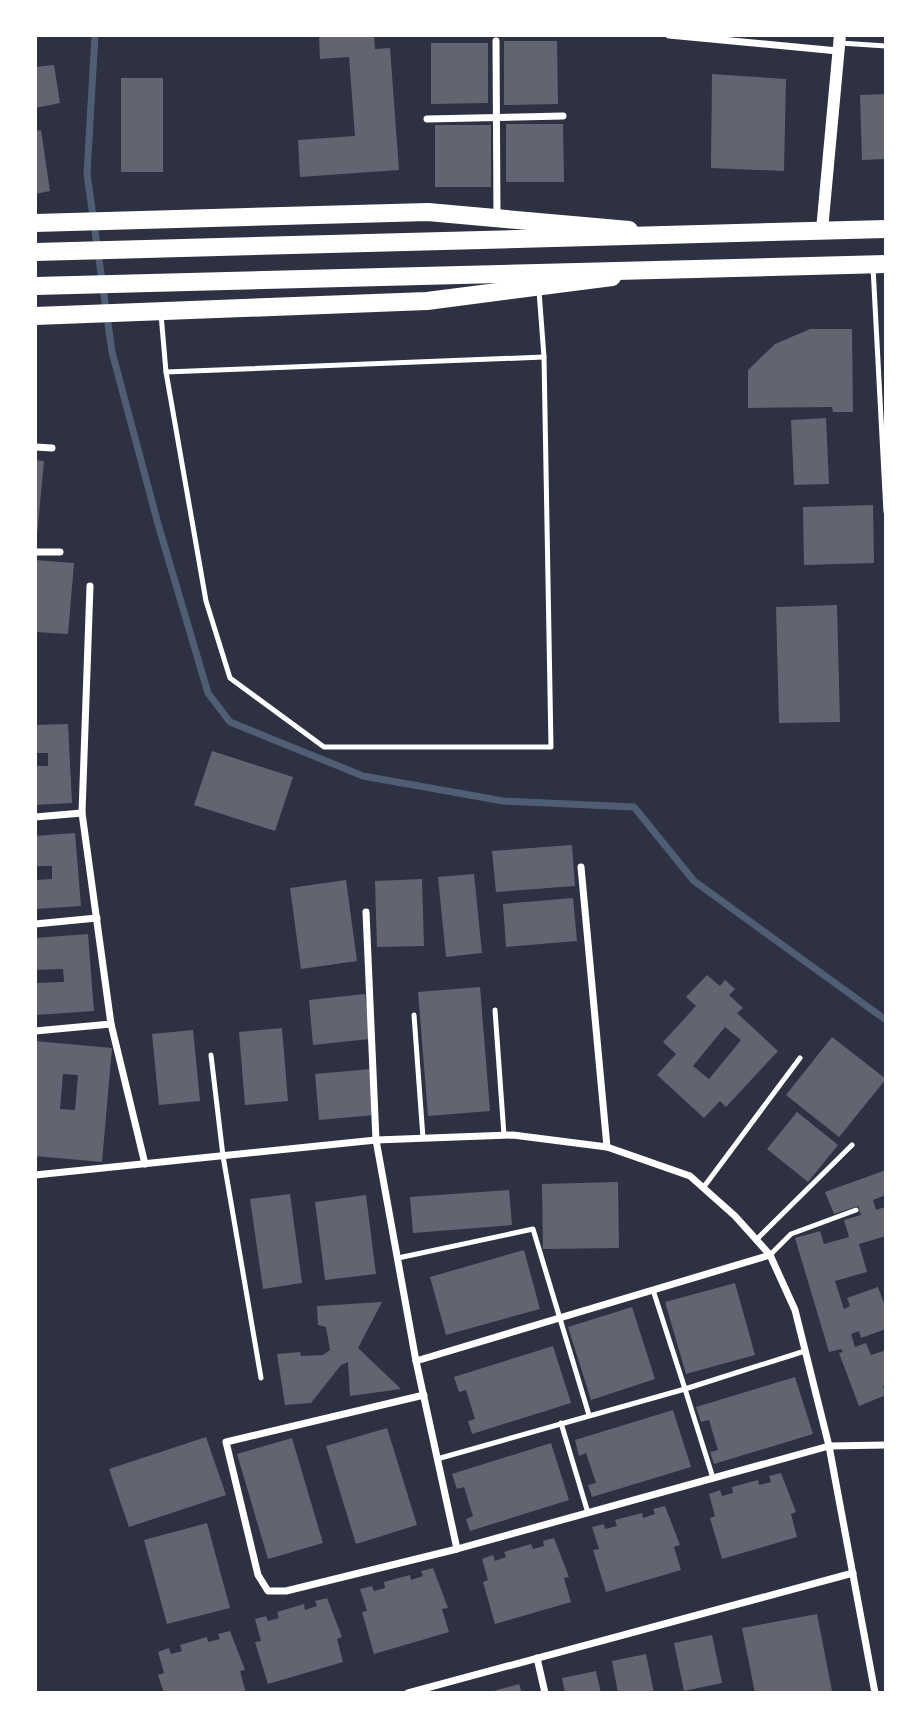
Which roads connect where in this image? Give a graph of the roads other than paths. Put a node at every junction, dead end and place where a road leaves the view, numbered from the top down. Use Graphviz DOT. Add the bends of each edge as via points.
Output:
graph roads {
  1 [pos="669,35"];
  2 [pos="496,41"];
  3 [pos="839,43"];
  4 [pos="886,46"];
  5 [pos="563,116"];
  6 [pos="497,118"];
  7 [pos="427,119"];
  8 [pos="497,218"];
  9 [pos="35,223"];
  10 [pos="886,229"];
  11 [pos="822,230"];
  12 [pos="680,234"];
  13 [pos="35,252"];
  14 [pos="879,264"];
  15 [pos="681,268"];
  16 [pos="35,286"];
  17 [pos="538,287"];
  18 [pos="161,311"];
  19 [pos="35,316"];
  20 [pos="544,357"];
  21 [pos="166,372"];
  22 [pos="35,447"];
  23 [pos="52,448"];
  24 [pos="886,512"];
  25 [pos="35,552"];
  26 [pos="60,552"];
  27 [pos="90,586"];
  28 [pos="82,813"];
  29 [pos="35,817"];
  30 [pos="582,867"];
  31 [pos="366,912"];
  32 [pos="97,918"];
  33 [pos="35,924"];
  34 [pos="495,1010"];
  35 [pos="414,1015"];
  36 [pos="111,1024"];
  37 [pos="35,1031"];
  38 [pos="211,1055"];
  39 [pos="800,1058"];
  40 [pos="504,1135"];
  41 [pos="423,1138"];
  42 [pos="376,1140"];
  43 [pos="852,1145"];
  44 [pos="607,1147"];
  45 [pos="223,1156"];
  46 [pos="145,1164"];
  47 [pos="35,1175"];
  48 [pos="703,1188"];
  49 [pos="856,1210"];
  50 [pos="757,1239"];
  51 [pos="771,1255"];
  52 [pos="398,1258"];
  53 [pos="653,1290"];
  54 [pos="561,1318"];
  55 [pos="805,1351"];
  56 [pos="416,1361"];
  57 [pos="261,1378"];
  58 [pos="685,1389"];
  59 [pos="424,1395"];
  60 [pos="589,1415"];
  61 [pos="561,1423"];
  62 [pos="886,1445"];
  63 [pos="829,1446"];
  64 [pos="438,1459"];
  65 [pos="713,1478"];
  66 [pos="588,1513"];
  67 [pos="457,1549"];
  68 [pos="853,1573"];
  69 [pos="537,1658"];
  70 [pos="408,1693"];
  71 [pos="545,1693"];
  72 [pos="875,1693"];
  1 -- 3 [label="street"];
  2 -- 6 [label="street"];
  3 -- 4 [label="lane"];
  3 -- 11 [label="street"];
  5 -- 6 [label="street"];
  6 -- 7 [label="street"];
  6 -- 8 [label="street"];
  8 -- 9 [label="main road" via="428,212"];
  8 -- 12 [label="main road"];
  10 -- 11 [label="main road"];
  11 -- 12 [label="main road"];
  12 -- 13 [label="main road"];
  14 -- 15 [label="main road"];
  14 -- 24 [label="lane"];
  15 -- 16 [label="main road"];
  15 -- 17 [label="main road"];
  17 -- 18 [label="main road" via="427,301"];
  17 -- 20 [label="lane"];
  18 -- 19 [label="main road"];
  18 -- 21 [label="lane"];
  20 -- 21 [label="lane"];
  20 -- 21 [label="lane" via="551,747 324,747 230,678 206,601"];
  22 -- 23 [label="street"];
  25 -- 26 [label="street"];
  27 -- 28 [label="street"];
  28 -- 29 [label="street"];
  28 -- 32 [label="street"];
  30 -- 44 [label="street"];
  31 -- 42 [label="street"];
  32 -- 33 [label="street"];
  32 -- 36 [label="street"];
  34 -- 40 [label="lane"];
  35 -- 41 [label="lane"];
  36 -- 37 [label="street"];
  36 -- 46 [label="street"];
  38 -- 45 [label="lane"];
  39 -- 48 [label="lane"];
  40 -- 41 [label="street"];
  40 -- 44 [label="street"];
  41 -- 42 [label="street"];
  42 -- 45 [label="street"];
  42 -- 52 [label="street"];
  43 -- 50 [label="lane"];
  44 -- 48 [label="street" via="690,1177"];
  45 -- 46 [label="street"];
  45 -- 57 [label="lane"];
  46 -- 47 [label="street"];
  48 -- 50 [label="street"];
  49 -- 51 [label="lane" via="791,1234"];
  50 -- 51 [label="street"];
  51 -- 53 [label="street"];
  51 -- 55 [label="street" via="795,1310"];
  52 -- 54 [label="lane" via="533,1228"];
  52 -- 56 [label="street"];
  53 -- 54 [label="street"];
  53 -- 58 [label="lane"];
  54 -- 56 [label="street"];
  54 -- 60 [label="lane"];
  55 -- 58 [label="lane"];
  55 -- 63 [label="street"];
  56 -- 59 [label="street"];
  58 -- 60 [label="lane"];
  58 -- 65 [label="lane"];
  59 -- 64 [label="street"];
  59 -- 67 [label="street" via="226,1442 258,1575 268,1591 286,1591"];
  60 -- 61 [label="lane"];
  61 -- 64 [label="lane"];
  61 -- 66 [label="lane"];
  62 -- 63 [label="street"];
  63 -- 65 [label="street"];
  63 -- 68 [label="street"];
  64 -- 67 [label="street"];
  65 -- 66 [label="street"];
  66 -- 67 [label="street"];
  68 -- 69 [label="street"];
  68 -- 72 [label="street"];
  69 -- 70 [label="street"];
  69 -- 71 [label="street"];
}
